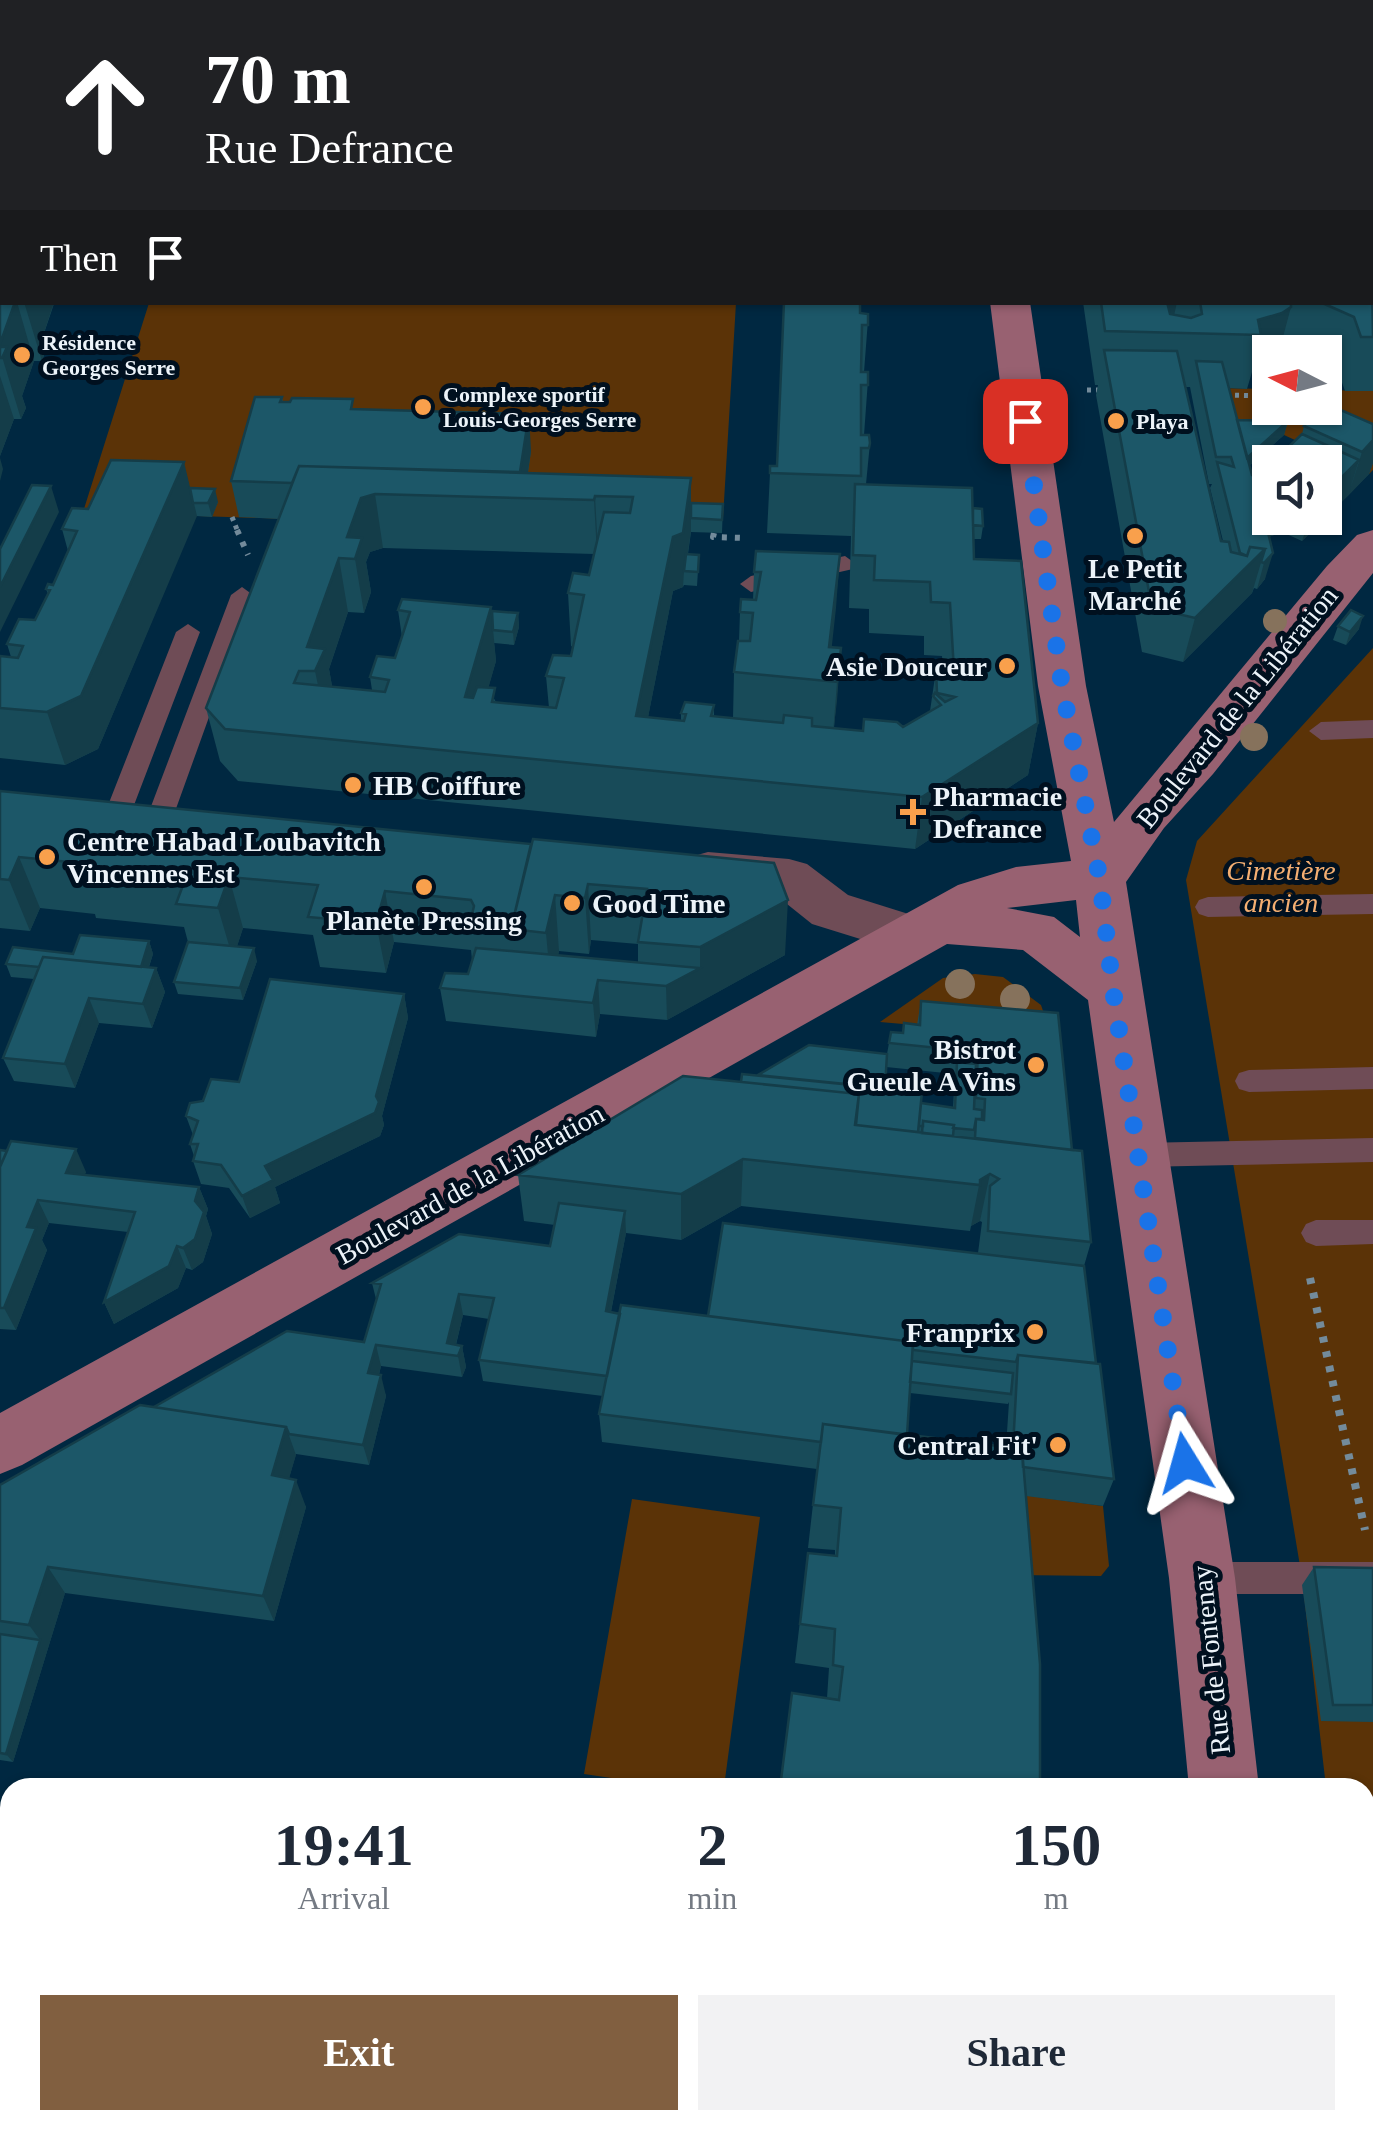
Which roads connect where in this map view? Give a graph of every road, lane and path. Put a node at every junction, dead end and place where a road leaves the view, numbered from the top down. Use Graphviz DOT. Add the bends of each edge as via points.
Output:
graph roads {
  1 [pos="1010,305"];
  2 [pos="1086,390"];
  3 [pos="1112,390"];
  4 [pos="1226,395"];
  5 [pos="1252,396"];
  6 [pos="714,533"];
  7 [pos="740,538"];
  8 [pos="1373,545"];
  9 [pos="845,564"];
  10 [pos="751,584"];
  11 [pos="242,595"];
  12 [pos="188,632"];
  13 [pos="1373,729"];
  14 [pos="1322,730"];
  15 [pos="671,867"];
  16 [pos="1100,880"];
  17 [pos="1373,904"];
  18 [pos="1208,907"];
  19 [pos="927,930"];
  20 [pos="1113,990"];
  21 [pos="1373,1078"];
  22 [pos="1249,1082"];
  23 [pos="1373,1150"];
  24 [pos="1140,1155"];
  25 [pos="1373,1232"];
  26 [pos="1316,1233"];
  27 [pos="0,1445"];
  28 [pos="1371,1562"];
  29 [pos="1202,1578"];
  30 [pos="1223,1778"];
  1 -- 16 [label="main road, Rue de Fontenay" via="1030,568 1062,686"];
  2 -- 3 [label="path"];
  4 -- 5 [label="path"];
  6 -- 7 [label="path"];
  8 -- 16 [label="main road, Boulevard de la Libération" via="1146,815"];
  9 -- 10 [label="lane"];
  11 -- 12 [label="lane" via="139,815"];
  13 -- 14 [label="lane"];
  15 -- 19 [label="street" via="789,878 830,910"];
  16 -- 19 [label="main road, Boulevard de la Libération" via="1033,880 960,906"];
  16 -- 20 [label="main road, Rue de Fontenay"];
  17 -- 18 [label="lane"];
  19 -- 20 [label="main road" via="1035,931"];
  19 -- 27 [label="main road, Boulevard de la Libération"];
  20 -- 24 [label="main road, Rue de Fontenay"];
  21 -- 22 [label="lane"];
  23 -- 24 [label="lane"];
  24 -- 29 [label="main road, Rue de Fontenay"];
  25 -- 26 [label="lane"];
  26 -- 28 [label="path" via="1300,1233"];
  28 -- 29 [label="lane"];
  29 -- 30 [label="main road, Rue de Fontenay"];
}
